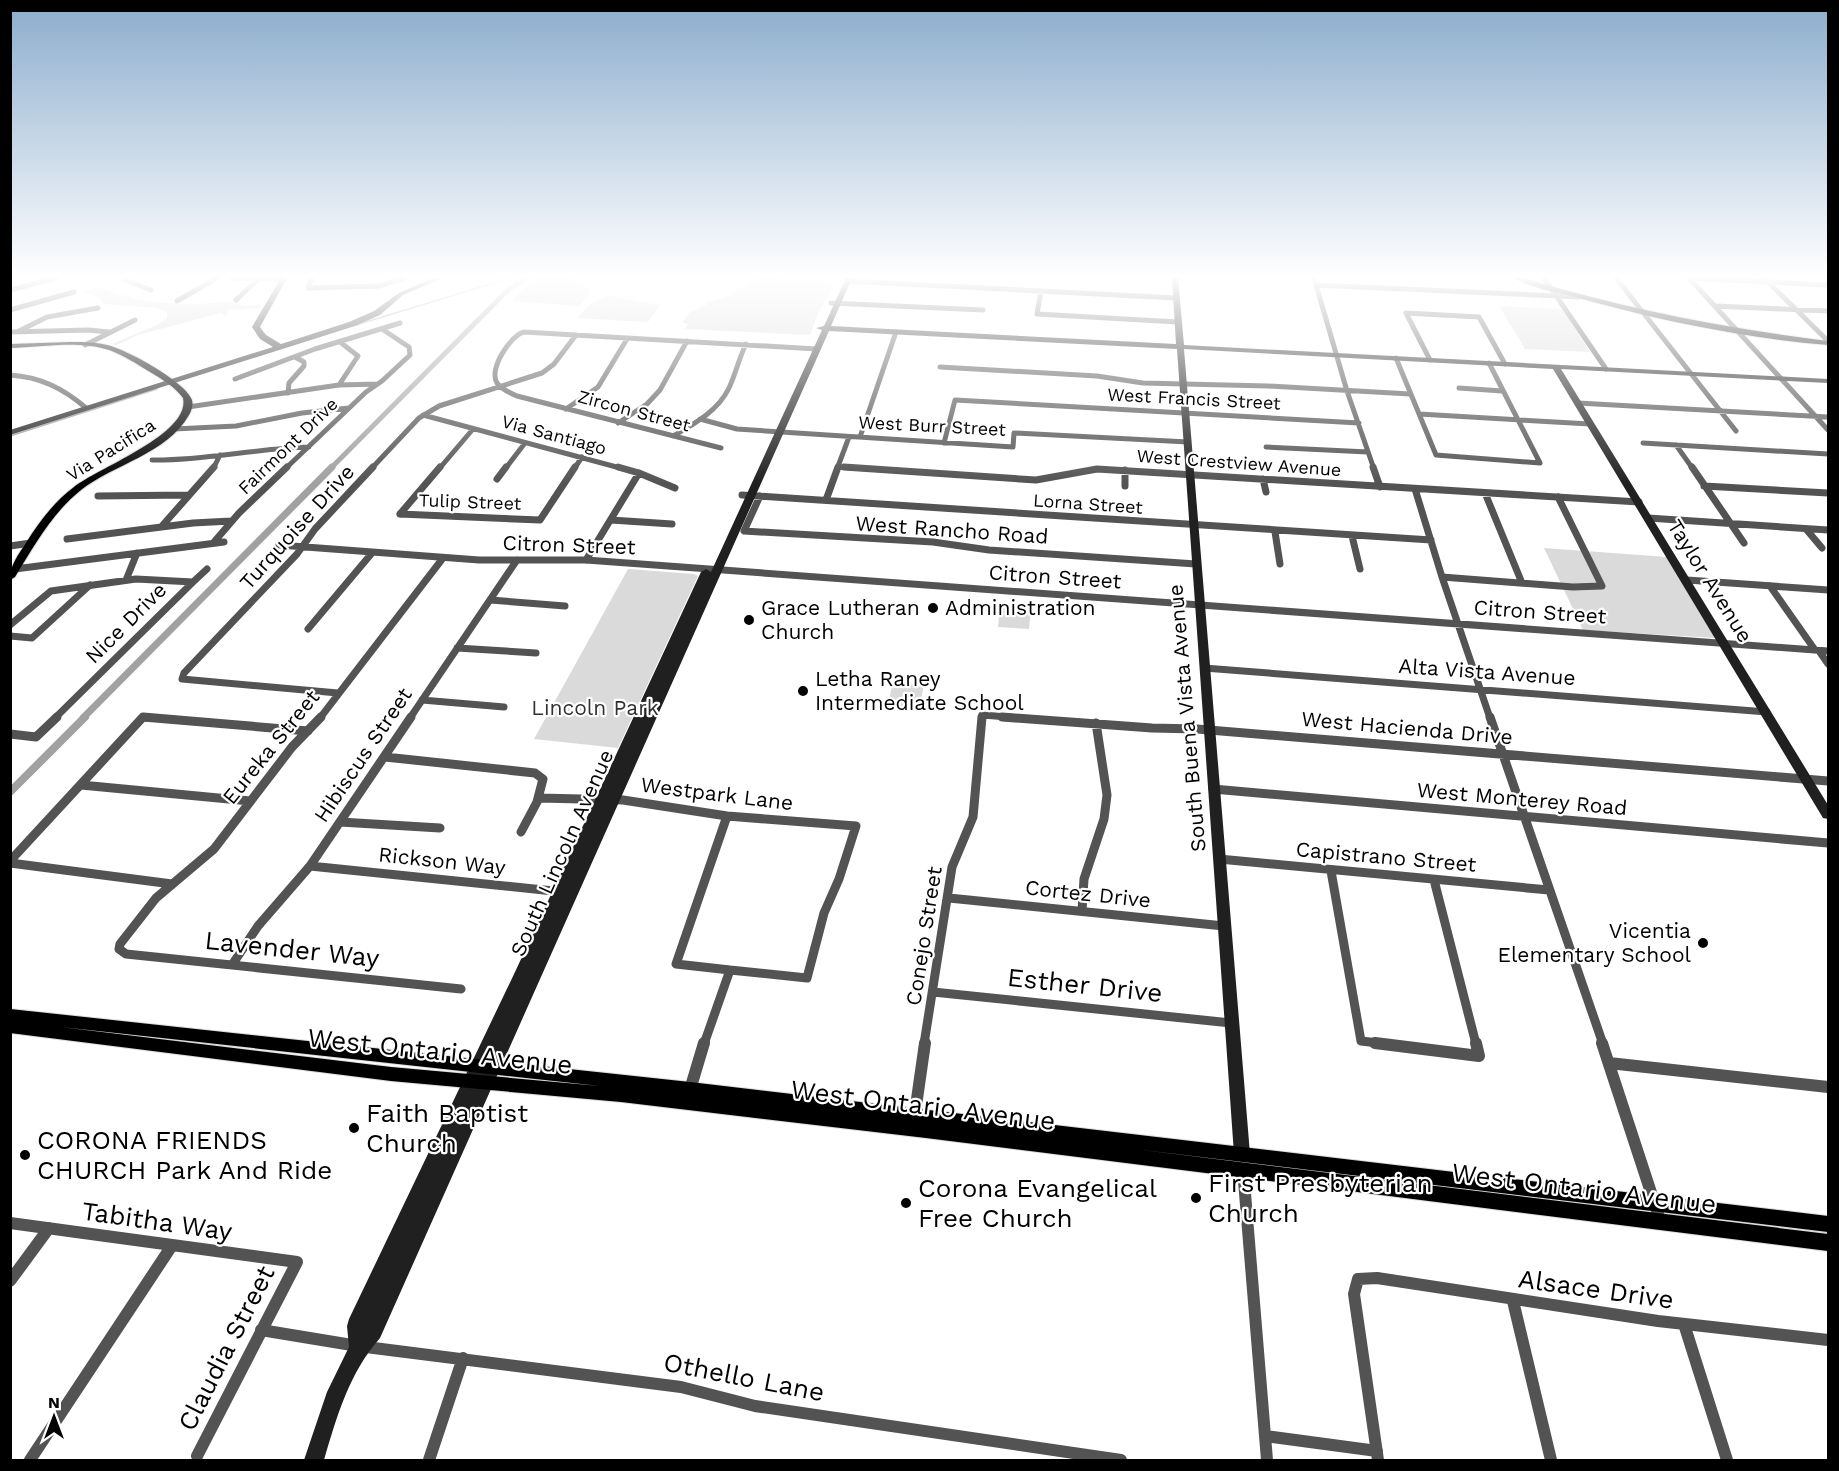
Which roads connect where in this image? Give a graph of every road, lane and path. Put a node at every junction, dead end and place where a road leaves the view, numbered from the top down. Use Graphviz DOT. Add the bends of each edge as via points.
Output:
graph roads {
  1 [pos="103,347"];
  2 [pos="276,347"];
  3 [pos="326,347"];
  4 [pos="346,347"];
  5 [pos="408,347"];
  6 [pos="509,347"];
  7 [pos="566,347"];
  8 [pos="622,347"];
  9 [pos="684,347"];
  10 [pos="745,347"];
  11 [pos="781,347"];
  12 [pos="891,347"];
  13 [pos="1173,347"];
  14 [pos="1180,347"];
  15 [pos="1334,347"];
  16 [pos="1423,347"];
  17 [pos="1495,347"];
  18 [pos="1591,347"];
  19 [pos="1669,347"];
  20 [pos="1752,347"];
  21 [pos="813,349"];
  22 [pos="1336,355"];
  23 [pos="295,357"];
  24 [pos="1396,358"];
  25 [pos="1430,360"];
  26 [pos="1489,363"];
  27 [pos="1504,364"];
  28 [pos="1556,367"];
  29 [pos="940,368"];
  30 [pos="1606,369"];
  31 [pos="1691,374"];
  32 [pos="10,375"];
  33 [pos="1782,379"];
  34 [pos="235,380"];
  35 [pos="1828,381"];
  36 [pos="169,382"];
  37 [pos="378,384"];
  38 [pos="1183,384"];
  39 [pos="339,385"];
  40 [pos="500,387"];
  41 [pos="1460,388"];
  42 [pos="1347,391"];
  43 [pos="1502,391"];
  44 [pos="288,393"];
  45 [pos="1410,394"];
  46 [pos="1578,403"];
  47 [pos="188,407"];
  48 [pos="86,408"];
  49 [pos="349,408"];
  50 [pos="566,409"];
  51 [pos="1721,411"];
  52 [pos="1185,413"];
  53 [pos="1419,414"];
  54 [pos="423,415"];
  55 [pos="1816,417"];
  56 [pos="1828,417"];
  57 [pos="700,419"];
  58 [pos="1518,420"];
  59 [pos="618,423"];
  60 [pos="1359,423"];
  61 [pos="1590,424"];
  62 [pos="174,429"];
  63 [pos="473,429"];
  64 [pos="1828,430"];
  65 [pos="1737,431"];
  66 [pos="775,432"];
  67 [pos="10,433"];
  68 [pos="673,436"];
  69 [pos="849,437"];
  70 [pos="860,437"];
  71 [pos="944,442"];
  72 [pos="1188,442"];
  73 [pos="1643,443"];
  74 [pos="525,444"];
  75 [pos="1676,445"];
  76 [pos="309,447"];
  77 [pos="1266,447"];
  78 [pos="721,448"];
  79 [pos="1368,452"];
  80 [pos="1828,454"];
  81 [pos="220,455"];
  82 [pos="1436,455"];
  83 [pos="582,457"];
  84 [pos="152,460"];
  85 [pos="1540,463"];
  86 [pos="838,466"];
  87 [pos="1125,470"];
  88 [pos="639,473"];
  89 [pos="1190,475"];
  90 [pos="497,478"];
  91 [pos="1263,479"];
  92 [pos="1339,484"];
  93 [pos="1125,486"];
  94 [pos="1704,486"];
  95 [pos="1380,487"];
  96 [pos="675,488"];
  97 [pos="1415,489"];
  98 [pos="1266,492"];
  99 [pos="1828,493"];
  100 [pos="1485,494"];
  101 [pos="188,495"];
  102 [pos="751,495"];
  103 [pos="1344,495"];
  104 [pos="98,496"];
  105 [pos="1558,497"];
  106 [pos="825,500"];
  107 [pos="1639,502"];
  108 [pos="1648,518"];
  109 [pos="611,520"];
  110 [pos="231,521"];
  111 [pos="672,524"];
  112 [pos="1730,524"];
  113 [pos="162,526"];
  114 [pos="1193,526"];
  115 [pos="1806,529"];
  116 [pos="1828,530"];
  117 [pos="1275,532"];
  118 [pos="1352,536"];
  119 [pos="67,539"];
  120 [pos="1431,540"];
  121 [pos="214,542"];
  122 [pos="32,543"];
  123 [pos="224,543"];
  124 [pos="1744,543"];
  125 [pos="10,546"];
  126 [pos="279,546"];
  127 [pos="302,548"];
  128 [pos="1822,548"];
  129 [pos="137,553"];
  130 [pos="372,553"];
  131 [pos="443,558"];
  132 [pos="517,560"];
  133 [pos="586,560"];
  134 [pos="1196,564"];
  135 [pos="1280,564"];
  136 [pos="207,569"];
  137 [pos="1360,569"];
  138 [pos="712,570"];
  139 [pos="13,573"];
  140 [pos="1442,577"];
  141 [pos="126,580"];
  142 [pos="1686,580"];
  143 [pos="193,582"];
  144 [pos="1522,583"];
  145 [pos="90,585"];
  146 [pos="1770,586"];
  147 [pos="1828,590"];
  148 [pos="490,600"];
  149 [pos="565,606"];
  150 [pos="1200,606"];
  151 [pos="1458,624"];
  152 [pos="10,625"];
  153 [pos="308,630"];
  154 [pos="10,636"];
  155 [pos="1726,644"];
  156 [pos="457,648"];
  157 [pos="1817,651"];
  158 [pos="1828,651"];
  159 [pos="536,653"];
  160 [pos="1828,664"];
  161 [pos="1204,668"];
  162 [pos="1481,689"];
  163 [pos="338,693"];
  164 [pos="422,700"];
  165 [pos="504,707"];
  166 [pos="1767,712"];
  167 [pos="982,715"];
  168 [pos="1096,723"];
  169 [pos="1209,730"];
  170 [pos="308,731"];
  171 [pos="10,734"];
  172 [pos="1503,753"];
  173 [pos="385,757"];
  174 [pos="1806,779"];
  175 [pos="1828,781"];
  176 [pos="81,785"];
  177 [pos="1213,789"];
  178 [pos="539,798"];
  179 [pos="608,799"];
  180 [pos="250,801"];
  181 [pos="1828,815"];
  182 [pos="727,816"];
  183 [pos="1524,817"];
  184 [pos="340,822"];
  185 [pos="440,828"];
  186 [pos="521,832"];
  187 [pos="1828,843"];
  188 [pos="1219,859"];
  189 [pos="10,862"];
  190 [pos="310,866"];
  191 [pos="1331,871"];
  192 [pos="1434,880"];
  193 [pos="172,884"];
  194 [pos="1549,890"];
  195 [pos="565,892"];
  196 [pos="949,898"];
  197 [pos="1082,911"];
  198 [pos="1224,926"];
  199 [pos="118,949"];
  200 [pos="232,964"];
  201 [pos="730,970"];
  202 [pos="461,989"];
  203 [pos="933,992"];
  204 [pos="10,1015"];
  205 [pos="1231,1023"];
  206 [pos="10,1027"];
  207 [pos="1609,1063"];
  208 [pos="482,1074"];
  209 [pos="1828,1087"];
  210 [pos="688,1096"];
  211 [pos="914,1123"];
  212 [pos="1243,1161"];
  213 [pos="1655,1205"];
  214 [pos="10,1223"];
  215 [pos="1662,1224"];
  216 [pos="1828,1224"];
  217 [pos="49,1228"];
  218 [pos="1828,1243"];
  219 [pos="171,1246"];
  220 [pos="297,1262"];
  221 [pos="10,1281"];
  222 [pos="1513,1301"];
  223 [pos="1684,1324"];
  224 [pos="261,1330"];
  225 [pos="1828,1340"];
  226 [pos="358,1346"];
  227 [pos="463,1358"];
  228 [pos="1265,1436"];
  229 [pos="197,1456"];
  230 [pos="1378,1456"];
  231 [pos="30,1461"];
  232 [pos="314,1461"];
  233 [pos="429,1461"];
  234 [pos="1121,1461"];
  235 [pos="1266,1461"];
  236 [pos="1551,1461"];
  237 [pos="1727,1461"];
  1 -- 36 [label="main road" via="126,353"];
  2 -- 36 [label="street"];
  3 -- 23 [label="street"];
  4 -- 39 [label="street" via="358,356"];
  5 -- 37 [label="street, Fairmont Drive" via="411,351"];
  6 -- 40 [label="street" via="494,367"];
  7 -- 40 [label="street, Turquoise Drive" via="546,370"];
  8 -- 50 [label="street" via="598,387"];
  9 -- 59 [label="street" via="660,390"];
  10 -- 57 [label="street" via="727,392"];
  11 -- 21 [label="street"];
  12 -- 70 [label="street"];
  13 -- 14 [label="street"];
  14 -- 22 [label="street"];
  14 -- 38 [label="street, South Buena Vista Avenue"];
  15 -- 22 [label="street"];
  16 -- 25 [label="street"];
  17 -- 27 [label="street"];
  18 -- 30 [label="street"];
  19 -- 31 [label="street"];
  20 -- 33 [label="street"];
  21 -- 66 [label="street, South Lincoln Avenue"];
  22 -- 24 [label="street"];
  22 -- 42 [label="street"];
  23 -- 34 [label="street"];
  23 -- 44 [label="street" via="304,366 289,383"];
  24 -- 25 [label="street"];
  24 -- 45 [label="street"];
  25 -- 26 [label="street"];
  26 -- 27 [label="street"];
  26 -- 43 [label="street"];
  27 -- 28 [label="street"];
  28 -- 30 [label="street"];
  28 -- 46 [label="street, Taylor Avenue"];
  29 -- 38 [label="street"];
  30 -- 31 [label="street"];
  31 -- 33 [label="street"];
  31 -- 51 [label="street"];
  32 -- 48 [label="street" via="46,380 69,392"];
  33 -- 35 [label="street"];
  33 -- 55 [label="street"];
  36 -- 47 [label="main road" via="186,396"];
  36 -- 48 [label="street"];
  37 -- 39 [label="street"];
  37 -- 49 [label="street, Fairmont Drive"];
  38 -- 42 [label="street"];
  38 -- 52 [label="street, South Buena Vista Avenue"];
  39 -- 44 [label="street"];
  40 -- 50 [label="street, Zircon Street" via="517,396"];
  40 -- 54 [label="street, Turquoise Drive"];
  41 -- 43 [label="street"];
  42 -- 45 [label="street"];
  42 -- 60 [label="street"];
  43 -- 58 [label="street"];
  44 -- 47 [label="street"];
  45 -- 53 [label="street"];
  46 -- 51 [label="street"];
  46 -- 61 [label="street, Taylor Avenue"];
  47 -- 62 [label="main road, Via Pacifica"];
  48 -- 67 [label="street"];
  49 -- 62 [label="street" via="236,426"];
  49 -- 76 [label="street, Fairmont Drive"];
  50 -- 59 [label="street, Zircon Street"];
  51 -- 55 [label="street"];
  51 -- 65 [label="street"];
  52 -- 60 [label="street, West Francis Street"];
  52 -- 71 [label="street, West Francis Street" via="955,400"];
  52 -- 72 [label="street, South Buena Vista Avenue"];
  53 -- 58 [label="street"];
  53 -- 82 [label="street"];
  54 -- 63 [label="street, Via Santiago"];
  54 -- 127 [label="street, Turquoise Drive" via="315,529"];
  55 -- 56 [label="street"];
  55 -- 64 [label="street"];
  57 -- 66 [label="street, West Burr Street" via="737,429"];
  57 -- 68 [label="street"];
  58 -- 61 [label="street"];
  58 -- 85 [label="street"];
  59 -- 68 [label="street, Zircon Street"];
  60 -- 79 [label="street"];
  61 -- 107 [label="street, Taylor Avenue"];
  62 -- 122 [label="main road, Via Pacifica" via="70,494 49,516"];
  63 -- 74 [label="street, Via Santiago"];
  63 -- 83 [label="street, Tulip Street" via="400,514 540,520"];
  66 -- 69 [label="street, West Burr Street"];
  66 -- 102 [label="street, South Lincoln Avenue"];
  68 -- 78 [label="street, Zircon Street"];
  69 -- 70 [label="street, West Burr Street"];
  69 -- 86 [label="street"];
  70 -- 71 [label="street, West Burr Street"];
  71 -- 72 [label="street, West Burr Street" via="1013,447 1014,433"];
  72 -- 89 [label="street, South Buena Vista Avenue"];
  73 -- 75 [label="street"];
  74 -- 83 [label="street, Via Santiago"];
  74 -- 90 [label="street"];
  75 -- 80 [label="street"];
  75 -- 94 [label="street"];
  76 -- 81 [label="street"];
  76 -- 110 [label="street, Fairmont Drive"];
  77 -- 79 [label="street"];
  79 -- 95 [label="street"];
  81 -- 84 [label="street"];
  81 -- 101 [label="street" via="212,471"];
  82 -- 85 [label="street"];
  83 -- 88 [label="street, Via Santiago"];
  86 -- 87 [label="street, West Crestview Avenue" via="1036,480 1097,469"];
  86 -- 106 [label="street"];
  87 -- 89 [label="street, West Crestview Avenue"];
  87 -- 93 [label="street"];
  88 -- 96 [label="street, Via Santiago"];
  88 -- 109 [label="street"];
  89 -- 91 [label="street, West Crestview Avenue"];
  89 -- 114 [label="street, South Buena Vista Avenue"];
  91 -- 92 [label="street, West Crestview Avenue"];
  91 -- 98 [label="street"];
  92 -- 95 [label="street, West Crestview Avenue"];
  92 -- 103 [label="street"];
  94 -- 99 [label="street"];
  94 -- 112 [label="street"];
  95 -- 97 [label="street, West Crestview Avenue"];
  97 -- 100 [label="street, West Crestview Avenue"];
  97 -- 120 [label="street"];
  100 -- 105 [label="street, West Crestview Avenue"];
  100 -- 144 [label="street"];
  101 -- 104 [label="street"];
  101 -- 113 [label="street"];
  102 -- 106 [label="street, Lorna Street"];
  102 -- 134 [label="street, West Rancho Road" via="744,531"];
  102 -- 138 [label="street, South Lincoln Avenue"];
  105 -- 107 [label="street, West Crestview Avenue"];
  105 -- 144 [label="street" via="1602,586"];
  106 -- 114 [label="street, Lorna Street"];
  107 -- 108 [label="street, Taylor Avenue"];
  108 -- 112 [label="street"];
  108 -- 142 [label="street, Taylor Avenue"];
  109 -- 111 [label="street"];
  109 -- 133 [label="street"];
  110 -- 113 [label="street"];
  110 -- 121 [label="street, Fairmont Drive"];
  112 -- 115 [label="street"];
  112 -- 124 [label="street"];
  113 -- 119 [label="street"];
  114 -- 117 [label="street, Lorna Street"];
  114 -- 134 [label="street, South Buena Vista Avenue"];
  115 -- 116 [label="street"];
  115 -- 128 [label="street"];
  117 -- 118 [label="street, Lorna Street"];
  117 -- 135 [label="street"];
  118 -- 120 [label="street, Lorna Street"];
  118 -- 137 [label="street"];
  120 -- 140 [label="street"];
  121 -- 123 [label="street"];
  121 -- 129 [label="street"];
  122 -- 125 [label="street"];
  122 -- 139 [label="main road, Via Pacifica"];
  126 -- 127 [label="street, Citron Street"];
  127 -- 130 [label="street, Citron Street"];
  127 -- 163 [label="street, Turquoise Drive" via="183,673 182,679"];
  129 -- 139 [label="street"];
  129 -- 141 [label="street"];
  130 -- 131 [label="street, Citron Street"];
  130 -- 153 [label="street"];
  131 -- 132 [label="street, Citron Street"];
  131 -- 163 [label="street, Eureka Street"];
  132 -- 133 [label="street, Citron Street"];
  132 -- 148 [label="street, Hibiscus Street"];
  133 -- 138 [label="street, Citron Street"];
  134 -- 150 [label="street, South Buena Vista Avenue"];
  136 -- 143 [label="street"];
  138 -- 150 [label="street, Citron Street"];
  138 -- 179 [label="street, South Lincoln Avenue"];
  140 -- 144 [label="street"];
  140 -- 151 [label="street"];
  141 -- 143 [label="street, Nice Drive"];
  141 -- 145 [label="street, Nice Drive"];
  142 -- 146 [label="street"];
  142 -- 155 [label="street, Taylor Avenue"];
  143 -- 171 [label="street, Nice Drive" via="36,737"];
  145 -- 152 [label="street, Nice Drive" via="51,591"];
  145 -- 154 [label="street" via="32,638"];
  146 -- 147 [label="street"];
  146 -- 157 [label="street"];
  148 -- 149 [label="street"];
  148 -- 156 [label="street, Hibiscus Street"];
  150 -- 151 [label="street, Citron Street"];
  150 -- 161 [label="street, South Buena Vista Avenue"];
  151 -- 155 [label="street, Citron Street"];
  151 -- 162 [label="street"];
  155 -- 157 [label="street, Citron Street"];
  155 -- 166 [label="street, Taylor Avenue"];
  156 -- 159 [label="street"];
  156 -- 164 [label="street, Hibiscus Street"];
  157 -- 158 [label="street, Citron Street"];
  157 -- 160 [label="street"];
  161 -- 162 [label="street, Alta Vista Avenue"];
  161 -- 169 [label="street, South Buena Vista Avenue"];
  162 -- 166 [label="street, Alta Vista Avenue"];
  162 -- 172 [label="street"];
  163 -- 170 [label="street, Eureka Street"];
  164 -- 165 [label="street"];
  164 -- 173 [label="street, Hibiscus Street"];
  166 -- 174 [label="street, Taylor Avenue"];
  167 -- 168 [label="street, West Hacienda Drive"];
  167 -- 196 [label="street, Conejo Street" via="981,764 973,817 952,867"];
  168 -- 169 [label="street, West Hacienda Drive"];
  168 -- 197 [label="street" via="1107,795 1104,819 1084,879"];
  169 -- 172 [label="street, West Hacienda Drive"];
  169 -- 177 [label="street, South Buena Vista Avenue"];
  170 -- 176 [label="street" via="143,717"];
  170 -- 180 [label="street, Eureka Street"];
  172 -- 174 [label="street, West Hacienda Drive"];
  172 -- 183 [label="street"];
  173 -- 178 [label="street" via="535,773 543,779"];
  173 -- 184 [label="street, Hibiscus Street"];
  174 -- 175 [label="street, West Hacienda Drive"];
  174 -- 181 [label="street, Taylor Avenue"];
  176 -- 180 [label="street"];
  176 -- 189 [label="street"];
  177 -- 183 [label="street, West Monterey Road"];
  177 -- 188 [label="street, South Buena Vista Avenue"];
  178 -- 179 [label="street, Westpark Lane"];
  178 -- 186 [label="street"];
  179 -- 182 [label="street, Westpark Lane"];
  179 -- 195 [label="street, South Lincoln Avenue"];
  180 -- 193 [label="street, Eureka Street" via="214,849"];
  182 -- 201 [label="street" via="675,964"];
  182 -- 201 [label="street, Westpark Lane" via="856,826 824,913 807,978"];
  183 -- 187 [label="street, West Monterey Road"];
  183 -- 194 [label="street"];
  184 -- 185 [label="street"];
  184 -- 190 [label="street, Hibiscus Street"];
  188 -- 191 [label="street, Capistrano Street"];
  188 -- 198 [label="street, South Buena Vista Avenue"];
  189 -- 193 [label="street"];
  190 -- 195 [label="street, Rickson Way"];
  190 -- 200 [label="street, Hibiscus Street" via="258,926"];
  191 -- 192 [label="street, Capistrano Street"];
  191 -- 192 [label="street" via="1361,1041 1479,1056"];
  192 -- 194 [label="street, Capistrano Street"];
  193 -- 199 [label="street, Eureka Street" via="156,898"];
  194 -- 207 [label="street"];
  195 -- 208 [label="street, South Lincoln Avenue"];
  196 -- 197 [label="street, Cortez Drive"];
  196 -- 203 [label="street, Conejo Street"];
  197 -- 198 [label="street, Cortez Drive"];
  198 -- 205 [label="street, South Buena Vista Avenue"];
  199 -- 200 [label="street, Lavender Way" via="126,954"];
  200 -- 202 [label="street, Lavender Way"];
  201 -- 210 [label="street"];
  203 -- 205 [label="street, Esther Drive"];
  203 -- 211 [label="street, Conejo Street"];
  204 -- 208 [label="main road, West Ontario Avenue"];
  205 -- 212 [label="street, South Buena Vista Avenue"];
  206 -- 208 [label="main road, West Ontario Avenue"];
  207 -- 209 [label="street"];
  207 -- 213 [label="street"];
  208 -- 210 [label="main road, West Ontario Avenue"];
  208 -- 226 [label="street, South Lincoln Avenue" via="356,1326"];
  210 -- 211 [label="main road, West Ontario Avenue"];
  211 -- 212 [label="main road, West Ontario Avenue"];
  212 -- 213 [label="main road, West Ontario Avenue"];
  212 -- 215 [label="main road, West Ontario Avenue"];
  212 -- 228 [label="street"];
  213 -- 215 [label="street"];
  213 -- 216 [label="main road, West Ontario Avenue"];
  214 -- 217 [label="street, Tabitha Way"];
  215 -- 218 [label="main road, West Ontario Avenue"];
  217 -- 219 [label="street, Tabitha Way"];
  217 -- 221 [label="street"];
  219 -- 220 [label="street, Tabitha Way"];
  219 -- 231 [label="street"];
  220 -- 224 [label="street, Claudia Street"];
  222 -- 223 [label="street, Alsace Drive"];
  222 -- 230 [label="street, Alsace Drive" via="1377,1278 1358,1279 1354,1294"];
  222 -- 236 [label="street"];
  223 -- 225 [label="street, Alsace Drive"];
  223 -- 237 [label="street"];
  224 -- 226 [label="street, Othello Lane"];
  224 -- 229 [label="street, Claudia Street"];
  226 -- 227 [label="street, Othello Lane"];
  226 -- 232 [label="street, South Lincoln Avenue" via="327,1417"];
  227 -- 233 [label="street"];
  227 -- 234 [label="street, Othello Lane" via="681,1388 755,1406"];
  228 -- 230 [label="street"];
  228 -- 235 [label="street"];
}
